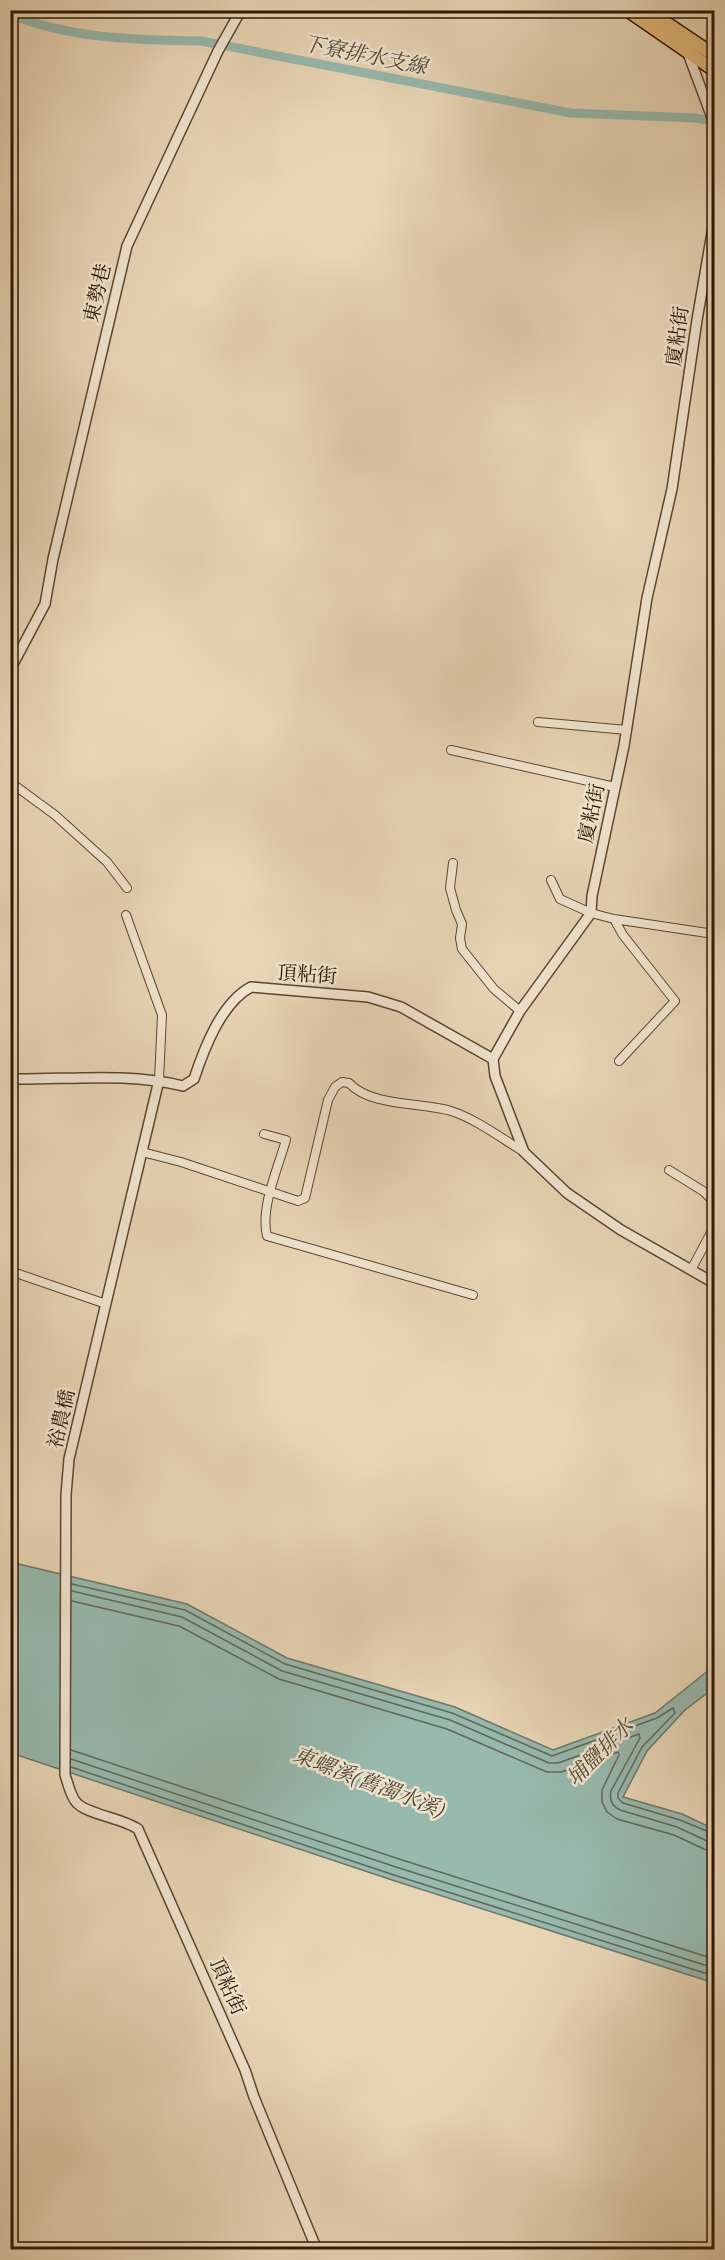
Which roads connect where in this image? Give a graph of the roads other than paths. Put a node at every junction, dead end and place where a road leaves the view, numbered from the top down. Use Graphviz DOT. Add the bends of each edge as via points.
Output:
graph roads {
  1 [pos="241,10"];
  2 [pos="627,10"];
  3 [pos="647,10"];
  4 [pos="686,37"];
  5 [pos="687,52"];
  6 [pos="714,55"];
  7 [pos="714,70"];
  8 [pos="714,123"];
  9 [pos="714,221"];
  10 [pos="10,670"];
  11 [pos="538,723"];
  12 [pos="627,730"];
  13 [pos="452,750"];
  14 [pos="10,782"];
  15 [pos="615,787"];
  16 [pos="453,863"];
  17 [pos="551,880"];
  18 [pos="128,888"];
  19 [pos="591,913"];
  20 [pos="126,915"];
  21 [pos="614,919"];
  22 [pos="714,934"];
  23 [pos="520,1011"];
  24 [pos="493,1059"];
  25 [pos="619,1061"];
  26 [pos="10,1079"];
  27 [pos="159,1080"];
  28 [pos="264,1134"];
  29 [pos="142,1152"];
  30 [pos="524,1152"];
  31 [pos="669,1170"];
  32 [pos="270,1192"];
  33 [pos="714,1202"];
  34 [pos="714,1227"];
  35 [pos="10,1270"];
  36 [pos="692,1270"];
  37 [pos="714,1283"];
  38 [pos="473,1295"];
  39 [pos="106,1304"];
  40 [pos="65,1775"];
  41 [pos="317,2250"];
  1 -- 10 [label="street, 東勢巷" via="127,246 45,604"];
  2 -- 5 [label="main road"];
  3 -- 4 [label="main road"];
  4 -- 5 [label="street"];
  4 -- 6 [label="main road"];
  5 -- 7 [label="main road"];
  5 -- 8 [label="street"];
  9 -- 12 [label="street, 廈粘街" via="672,489 647,598"];
  11 -- 12 [label="street"];
  12 -- 15 [label="street, 廈粘街"];
  13 -- 15 [label="street"];
  14 -- 18 [label="street" via="55,815 107,862"];
  15 -- 19 [label="street, 廈粘街"];
  16 -- 23 [label="street" via="450,888 462,924 462,949 494,989"];
  17 -- 19 [label="street" via="560,900"];
  19 -- 21 [label="street"];
  19 -- 23 [label="street, 廈粘街"];
  20 -- 27 [label="street" via="162,1015"];
  21 -- 22 [label="street"];
  21 -- 25 [label="street" via="675,1000"];
  23 -- 24 [label="street, 廈粘街"];
  24 -- 27 [label="street, 頂粘街" via="401,1007 362,996 251,987 243,991 215,1027 194,1079 183,1086"];
  24 -- 30 [label="street" via="495,1076"];
  26 -- 27 [label="street, 頂粘街"];
  27 -- 29 [label="street, 裕農橋"];
  28 -- 32 [label="street" via="286,1140"];
  29 -- 32 [label="street"];
  29 -- 39 [label="street, 裕農橋"];
  30 -- 32 [label="street" via="450,1111 390,1102 342,1082 328,1100 305,1198 298,1201"];
  30 -- 36 [label="street" via="567,1193 621,1230"];
  31 -- 33 [label="street"];
  32 -- 38 [label="street" via="264,1225 267,1236"];
  34 -- 36 [label="street"];
  35 -- 39 [label="street"];
  36 -- 37 [label="street"];
  39 -- 40 [label="street, 裕農橋" via="69,1460"];
  40 -- 41 [label="street, 頂粘街" via="82,1808 138,1829 245,2070"];
}
